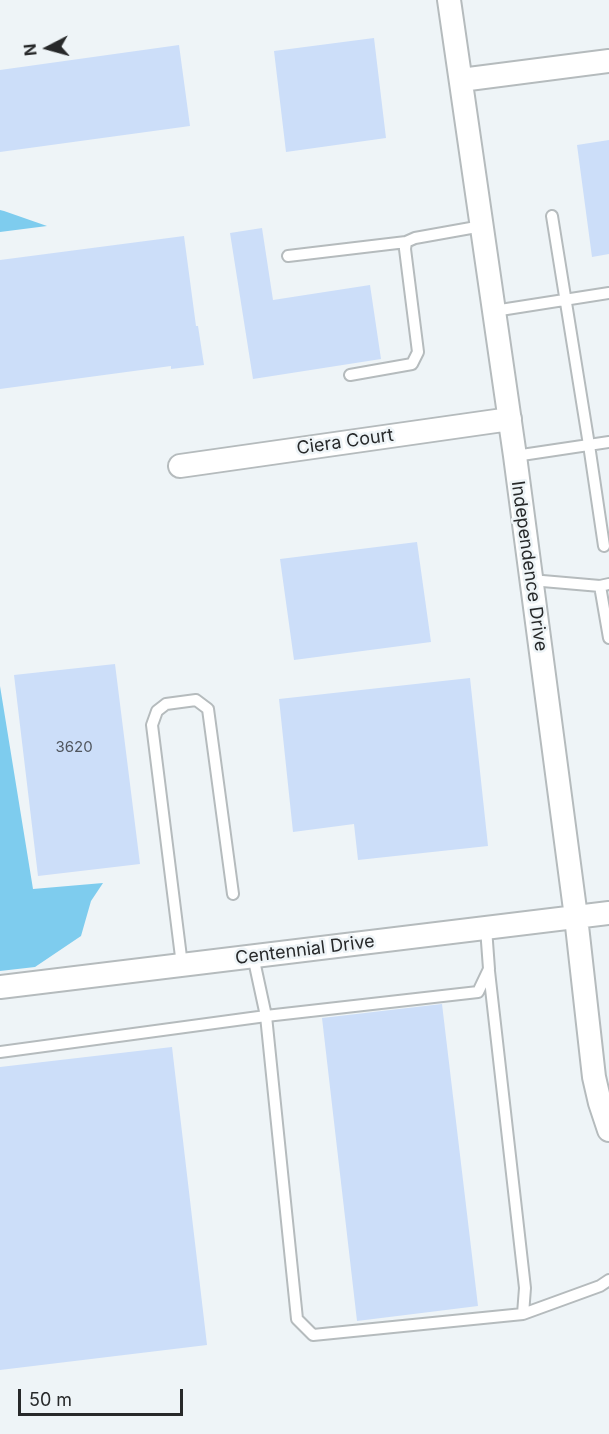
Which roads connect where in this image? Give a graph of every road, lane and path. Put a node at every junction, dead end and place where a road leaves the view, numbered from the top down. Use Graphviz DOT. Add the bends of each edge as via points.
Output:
graph roads {
  1 [pos="449,0"];
  2 [pos="609,61"];
  3 [pos="461,81"];
  4 [pos="552,216"];
  5 [pos="482,226"];
  6 [pos="406,242"];
  7 [pos="288,256"];
  8 [pos="609,293"];
  9 [pos="566,300"];
  10 [pos="494,311"];
  11 [pos="350,375"];
  12 [pos="510,419"];
  13 [pos="609,442"];
  14 [pos="590,445"];
  15 [pos="515,456"];
  16 [pos="180,466"];
  17 [pos="604,546"];
  18 [pos="531,580"];
  19 [pos="605,585"];
  20 [pos="609,638"];
  21 [pos="233,894"];
  22 [pos="609,913"];
  23 [pos="576,917"];
  24 [pos="486,928"];
  25 [pos="253,956"];
  26 [pos="182,965"];
  27 [pos="489,969"];
  28 [pos="0,987"];
  29 [pos="266,1016"];
  30 [pos="0,1052"];
  31 [pos="609,1130"];
  32 [pos="609,1280"];
  33 [pos="523,1314"];
  1 -- 3 [label="street, Independence Drive"];
  2 -- 3 [label="street"];
  3 -- 5 [label="street, Independence Drive"];
  4 -- 9 [label="lane"];
  5 -- 6 [label="lane"];
  5 -- 10 [label="street, Independence Drive"];
  6 -- 7 [label="lane"];
  6 -- 11 [label="lane" via="418,352 412,364"];
  8 -- 9 [label="lane"];
  9 -- 10 [label="lane"];
  9 -- 14 [label="lane"];
  10 -- 12 [label="street, Independence Drive"];
  12 -- 15 [label="street, Independence Drive"];
  12 -- 16 [label="street, Ciera Court"];
  13 -- 14 [label="lane"];
  14 -- 15 [label="lane"];
  14 -- 17 [label="lane"];
  15 -- 18 [label="street, Independence Drive"];
  18 -- 19 [label="lane"];
  18 -- 23 [label="street, Independence Drive"];
  19 -- 20 [label="lane"];
  21 -- 26 [label="lane" via="208,709 196,700 166,704 156,711 152,725"];
  22 -- 23 [label="street, Centennial Drive"];
  23 -- 24 [label="street, Centennial Drive"];
  23 -- 31 [label="street, Independence Drive" via="594,1077"];
  24 -- 25 [label="street, Centennial Drive"];
  24 -- 27 [label="lane"];
  25 -- 26 [label="street, Centennial Drive"];
  25 -- 29 [label="lane"];
  26 -- 28 [label="street, Centennial Drive"];
  27 -- 29 [label="lane" via="478,992"];
  27 -- 33 [label="lane" via="525,1288"];
  29 -- 30 [label="lane"];
  29 -- 33 [label="lane" via="297,1319 313,1335"];
  32 -- 33 [label="lane"];
}
